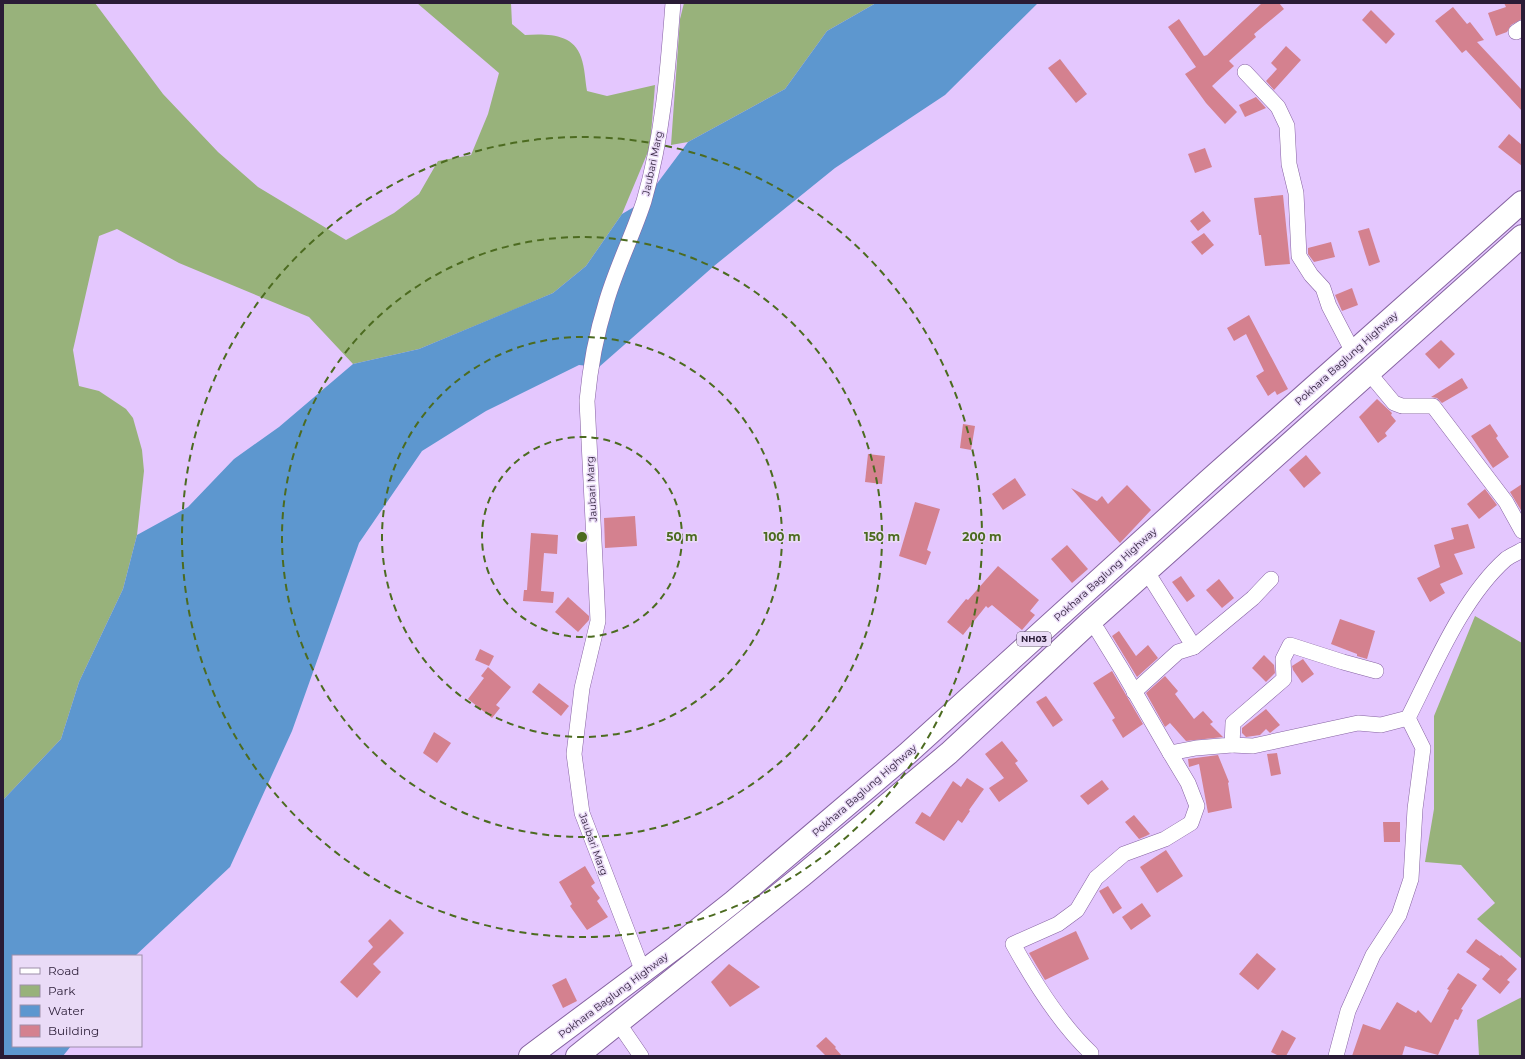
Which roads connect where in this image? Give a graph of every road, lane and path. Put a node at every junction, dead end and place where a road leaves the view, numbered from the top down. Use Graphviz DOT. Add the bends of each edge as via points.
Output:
graph roads {
  1 [pos="673,3"];
  2 [pos="1245,72"];
  3 [pos="1522,202"];
  4 [pos="1522,236"];
  5 [pos="1353,352"];
  6 [pos="1369,373"];
  7 [pos="1522,531"];
  8 [pos="1522,550"];
  9 [pos="1146,572"];
  10 [pos="1271,579"];
  11 [pos="1090,622"];
  12 [pos="1194,646"];
  13 [pos="1376,671"];
  14 [pos="1134,692"];
  15 [pos="1408,718"];
  16 [pos="1232,746"];
  17 [pos="1170,753"];
  18 [pos="643,972"];
  19 [pos="619,1024"];
  20 [pos="530,1056"];
  21 [pos="577,1056"];
  22 [pos="641,1056"];
  23 [pos="1091,1056"];
  24 [pos="1336,1056"];
  1 -- 18 [label="street, Jaubari Marg" via="665,99 655,155 644,200 606,303 590,366 587,401 598,621 582,688 574,754 582,812"];
  2 -- 5 [label="street" via="1278,107 1287,126 1289,164 1296,193 1299,256 1323,288 1329,306"];
  3 -- 5 [label="highway, Pokhara Baglung Highway / NH03"];
  4 -- 6 [label="highway"];
  5 -- 18 [label="highway, Pokhara Baglung Highway / NH03" via="907,754 733,902"];
  6 -- 7 [label="street" via="1394,403 1402,406 1433,406 1506,502"];
  6 -- 9 [label="highway"];
  8 -- 15 [label="street" via="1507,559 1469,603"];
  9 -- 11 [label="highway"];
  9 -- 12 [label="street"];
  10 -- 12 [label="street" via="1253,598"];
  11 -- 14 [label="street"];
  11 -- 19 [label="highway" via="949,753"];
  12 -- 14 [label="street" via="1178,652"];
  13 -- 16 [label="street" via="1290,645 1283,659 1284,679 1232,724"];
  14 -- 17 [label="street"];
  15 -- 16 [label="street" via="1381,725 1358,723 1253,746"];
  15 -- 24 [label="street" via="1423,748 1415,809 1411,879 1399,915 1373,955 1348,1011"];
  16 -- 17 [label="street" via="1196,748"];
  17 -- 23 [label="street" via="1188,783 1197,806 1191,824 1165,838 1124,854 1096,878 1077,910 1058,924 1013,944 1033,980"];
  18 -- 20 [label="highway, Pokhara Baglung Highway / NH03"];
  19 -- 21 [label="highway"];
  19 -- 22 [label="street"];
}
